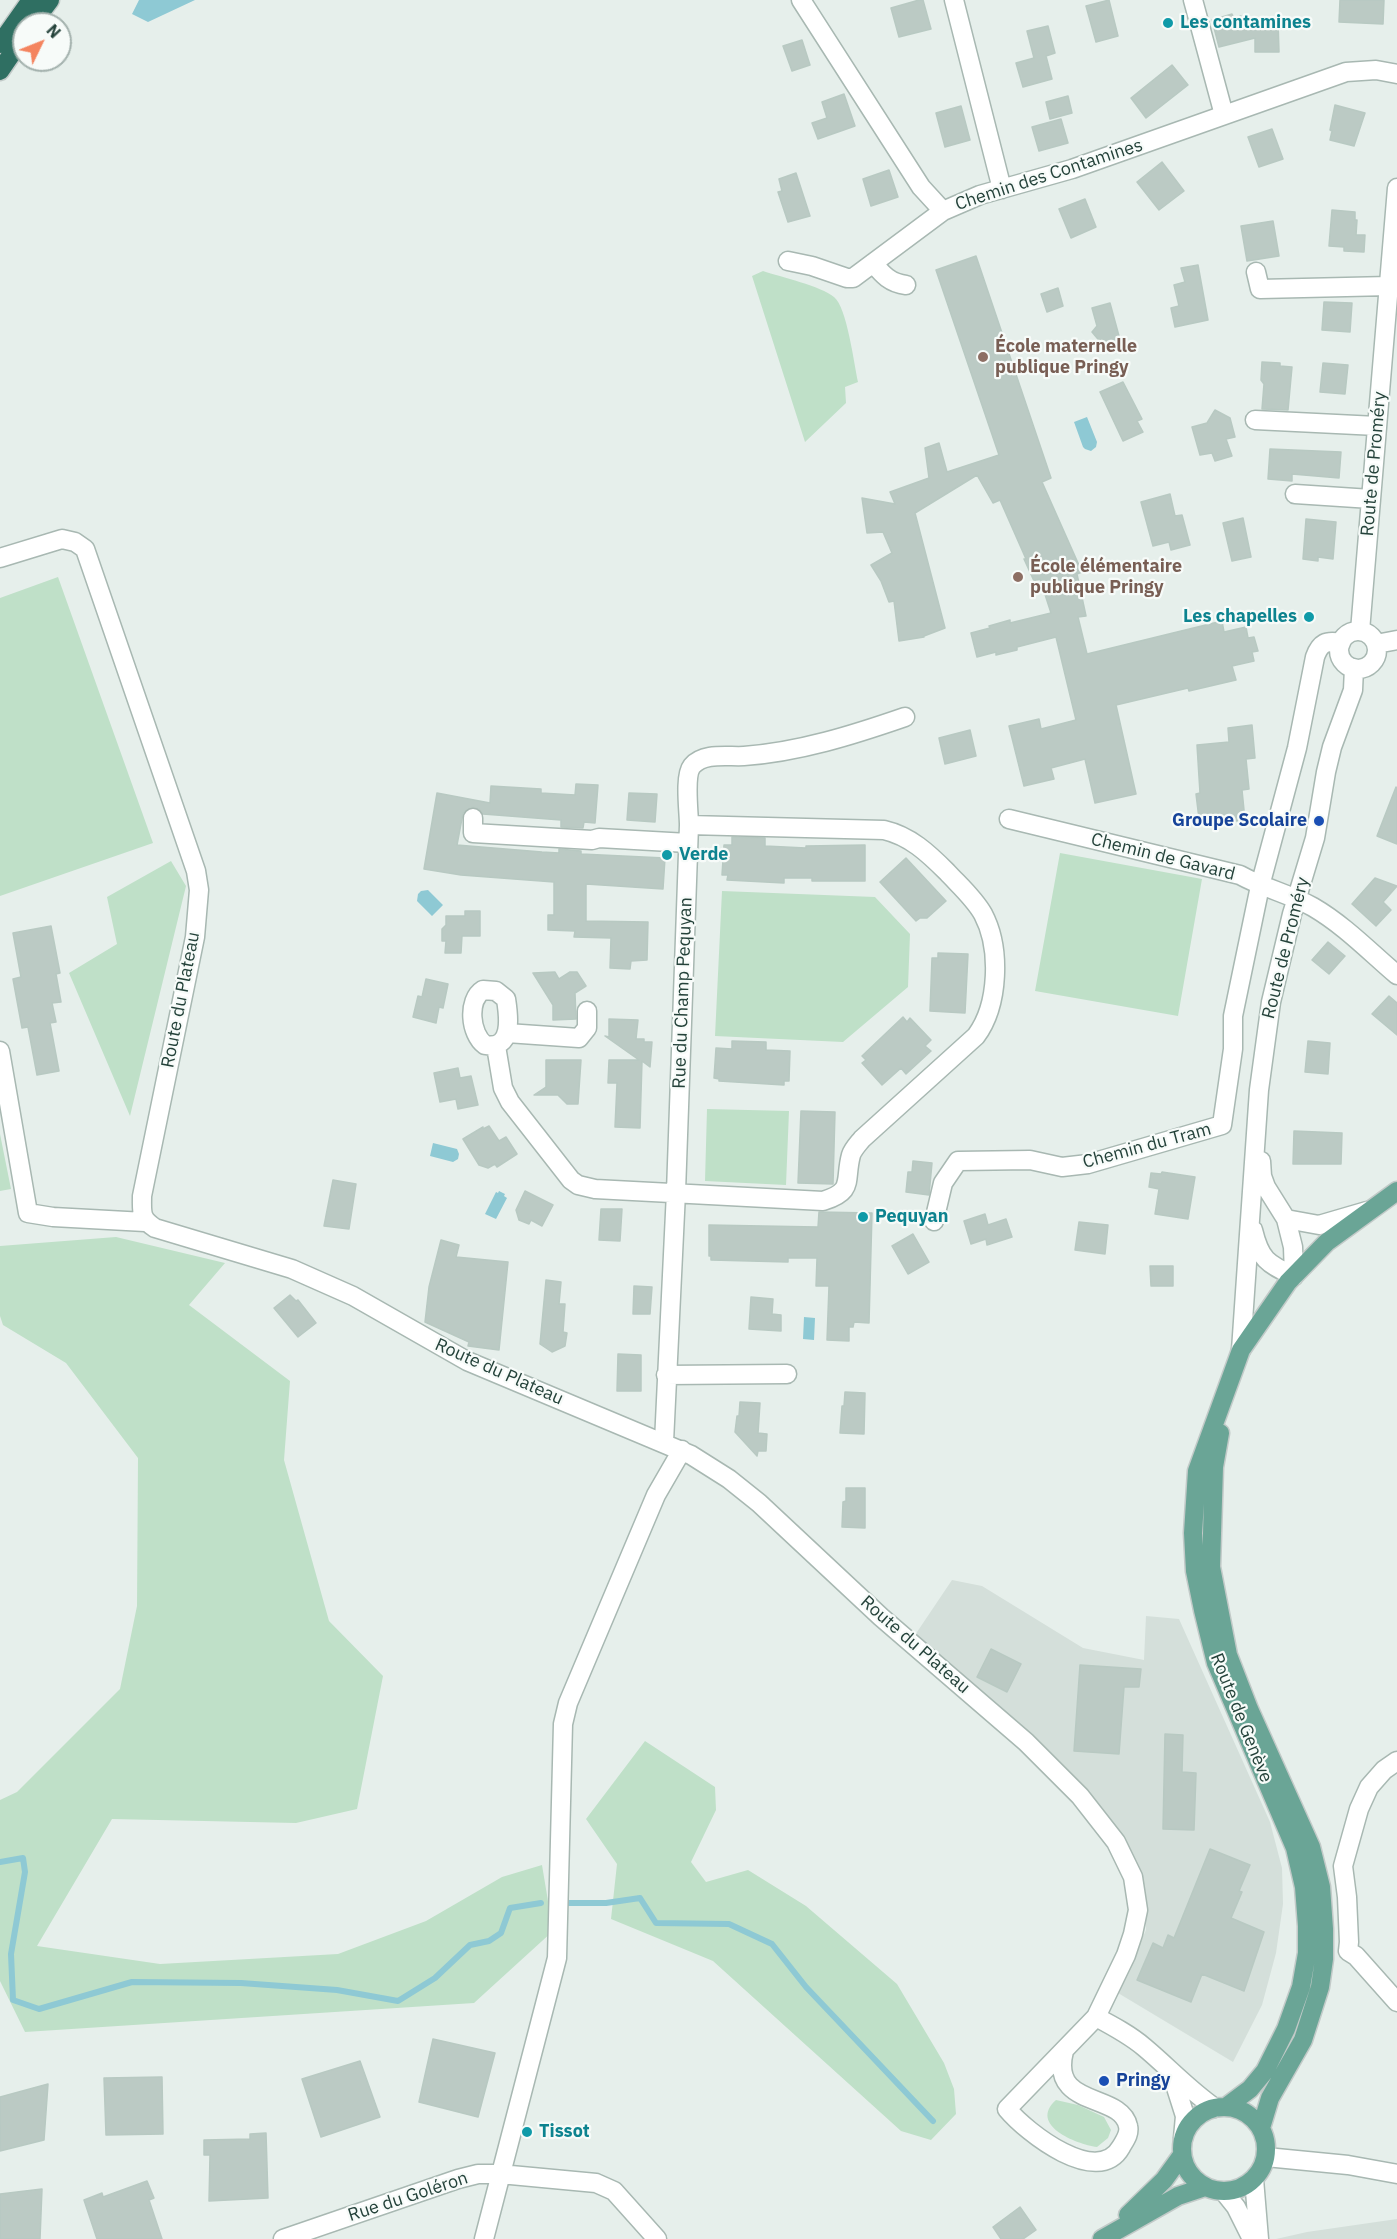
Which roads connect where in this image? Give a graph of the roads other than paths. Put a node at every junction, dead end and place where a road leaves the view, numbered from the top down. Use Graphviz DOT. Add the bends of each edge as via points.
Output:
graph roads {
  1 [pos="31,0"];
  2 [pos="801,0"];
  3 [pos="954,0"];
  4 [pos="1193,0"];
  5 [pos="0,44"];
  6 [pos="12,54"];
  7 [pos="0,71"];
  8 [pos="1397,74"];
  9 [pos="1224,115"];
  10 [pos="1397,188"];
  11 [pos="1002,189"];
  12 [pos="943,211"];
  13 [pos="788,261"];
  14 [pos="873,263"];
  15 [pos="1256,272"];
  16 [pos="906,285"];
  17 [pos="1389,286"];
  18 [pos="1255,420"];
  19 [pos="1377,426"];
  20 [pos="1295,494"];
  21 [pos="1371,499"];
  22 [pos="0,558"];
  23 [pos="1360,631"];
  24 [pos="1397,640"];
  25 [pos="1341,643"];
  26 [pos="1376,644"];
  27 [pos="1354,668"];
  28 [pos="905,717"];
  29 [pos="473,818"];
  30 [pos="1009,819"];
  31 [pos="689,834"];
  32 [pos="1260,886"];
  33 [pos="1297,899"];
  34 [pos="1397,975"];
  35 [pos="587,1011"];
  36 [pos="0,1051"];
  37 [pos="1259,1090"];
  38 [pos="1397,1191"];
  39 [pos="676,1192"];
  40 [pos="1368,1211"];
  41 [pos="1250,1218"];
  42 [pos="1286,1219"];
  43 [pos="934,1221"];
  44 [pos="145,1222"];
  45 [pos="1294,1276"];
  46 [pos="1241,1350"];
  47 [pos="787,1374"];
  48 [pos="666,1375"];
  49 [pos="664,1442"];
  50 [pos="682,1450"];
  51 [pos="1397,1761"];
  52 [pos="1348,1952"];
  53 [pos="1315,1953"];
  54 [pos="1397,2002"];
  55 [pos="1096,2017"];
  56 [pos="1064,2051"];
  57 [pos="1171,2073"];
  58 [pos="1220,2108"];
  59 [pos="1261,2128"];
  60 [pos="1183,2146"];
  61 [pos="1266,2157"];
  62 [pos="500,2174"];
  63 [pos="1397,2175"];
  64 [pos="1254,2179"];
  65 [pos="1205,2187"];
  66 [pos="1224,2192"];
  67 [pos="1103,2238"];
  68 [pos="283,2239"];
  69 [pos="484,2239"];
  70 [pos="657,2239"];
  71 [pos="1252,2239"];
  72 [pos="1258,2239"];
  1 -- 5 [label="highway"];
  2 -- 12 [label="street, Chemin des Contamines" via="921,187"];
  3 -- 11 [label="street"];
  4 -- 9 [label="street"];
  6 -- 7 [label="highway"];
  8 -- 9 [label="street, Chemin des Contamines" via="1376,70 1346,72"];
  9 -- 11 [label="street, Chemin des Contamines" via="1072,169"];
  10 -- 17 [label="street, Route de Proméry"];
  11 -- 12 [label="street, Chemin des Contamines"];
  12 -- 14 [label="street"];
  13 -- 14 [label="street" via="847,278 858,276"];
  14 -- 16 [label="street" via="887,279"];
  15 -- 17 [label="street" via="1260,290"];
  17 -- 19 [label="street, Route de Proméry"];
  18 -- 19 [label="street"];
  19 -- 21 [label="street, Route de Proméry"];
  20 -- 21 [label="street"];
  21 -- 23 [label="street, Route de Proméry"];
  22 -- 44 [label="street, Route du Plateau" via="62,539 85,549 195,871 199,890 195,937 142,1196"];
  23 -- 25 [label="street" via="1348,634"];
  23 -- 26 [label="street" via="1370,635"];
  24 -- 26 [label="street"];
  25 -- 27 [label="street" via="1341,659"];
  25 -- 32 [label="street" via="1323,643 1314,657 1297,748"];
  26 -- 27 [label="street" via="1372,662 1364,668"];
  27 -- 33 [label="street, Route de Proméry" via="1352,693 1332,747 1316,838"];
  28 -- 31 [label="street, Rue du Champ Pequyan" via="780,752 720,756 693,765 688,774"];
  29 -- 31 [label="street" via="473,833 592,840"];
  30 -- 32 [label="street, Chemin de Gavard" via="1240,875"];
  31 -- 39 [label="street, Rue du Champ Pequyan"];
  31 -- 39 [label="street" via="884,830 900,834 927,851 976,902 990,933 996,965 983,1026 858,1144 842,1193 823,1201"];
  32 -- 33 [label="street, Chemin de Gavard"];
  32 -- 43 [label="street, Chemin du Tram" via="1233,1016 1233,1049 1221,1125 1088,1164 1062,1167 1030,1160 958,1161 943,1183"];
  33 -- 34 [label="street, Chemin de Gavard" via="1332,919"];
  33 -- 37 [label="street, Route de Proméry" via="1270,1002"];
  35 -- 39 [label="street" via="587,1028 579,1038 502,1039 506,1096 578,1185"];
  36 -- 44 [label="street" via="28,1213"];
  37 -- 41 [label="street, Route de Proméry"];
  37 -- 42 [label="street, Route de Proméry" via="1262,1176"];
  38 -- 40 [label="main road, Route de Genève"];
  39 -- 48 [label="street, Rue du Champ Pequyan"];
  40 -- 42 [label="street" via="1319,1225"];
  40 -- 45 [label="main road, Route de Genève" via="1327,1242"];
  41 -- 45 [label="street, Route de Proméry" via="1258,1248 1271,1266"];
  41 -- 46 [label="street, Route de Proméry"];
  42 -- 45 [label="street, Route de Proméry" via="1293,1247"];
  44 -- 49 [label="street, Route du Plateau" via="292,1269 353,1296 467,1361"];
  45 -- 46 [label="main road, Route de Genève"];
  46 -- 53 [label="main road, Route de Genève" via="1197,1471 1195,1571 1216,1663 1295,1848"];
  47 -- 48 [label="street"];
  48 -- 49 [label="street, Rue du Champ Pequyan"];
  49 -- 50 [label="street, Route du Plateau"];
  50 -- 55 [label="street, Route du Plateau" via="759,1503 881,1617 1026,1742 1080,1796 1116,1842 1133,1876 1138,1910 1126,1955"];
  50 -- 62 [label="street" via="656,1495 568,1703 563,1724 557,1958"];
  51 -- 52 [label="street" via="1369,1787 1343,1866"];
  52 -- 53 [label="street"];
  52 -- 54 [label="street"];
  53 -- 58 [label="main road, Route de Genève" via="1265,2071 1250,2089"];
  53 -- 59 [label="main road, Route de Genève" via="1320,1987 1303,2040 1270,2098"];
  55 -- 56 [label="street, Route du Plateau"];
  55 -- 57 [label="street" via="1144,2047"];
  56 -- 56 [label="street, Route du Plateau" via="1007,2109 1031,2134 1076,2158 1097,2163 1109,2160 1128,2134 1128,2126 1116,2111 1079,2094 1069,2085 1061,2070"];
  57 -- 58 [label="street"];
  57 -- 60 [label="street" via="1185,2116"];
  58 -- 59 [label="main road" via="1246,2113"];
  58 -- 60 [label="main road, Route de Genève" via="1193,2121"];
  59 -- 61 [label="main road, Route de Genève"];
  60 -- 65 [label="main road" via="1190,2174"];
  60 -- 67 [label="main road, Route de Genève" via="1157,2188"];
  61 -- 63 [label="street" via="1347,2165"];
  61 -- 64 [label="main road"];
  62 -- 68 [label="street, Rue du Goléron" via="458,2179"];
  62 -- 69 [label="street"];
  62 -- 70 [label="street, Rue du Goléron" via="596,2183 614,2191"];
  64 -- 66 [label="main road"];
  64 -- 72 [label="street"];
  65 -- 66 [label="main road"];
  65 -- 67 [label="main road, Route de Genève" via="1178,2196"];
  66 -- 71 [label="street"];
}
